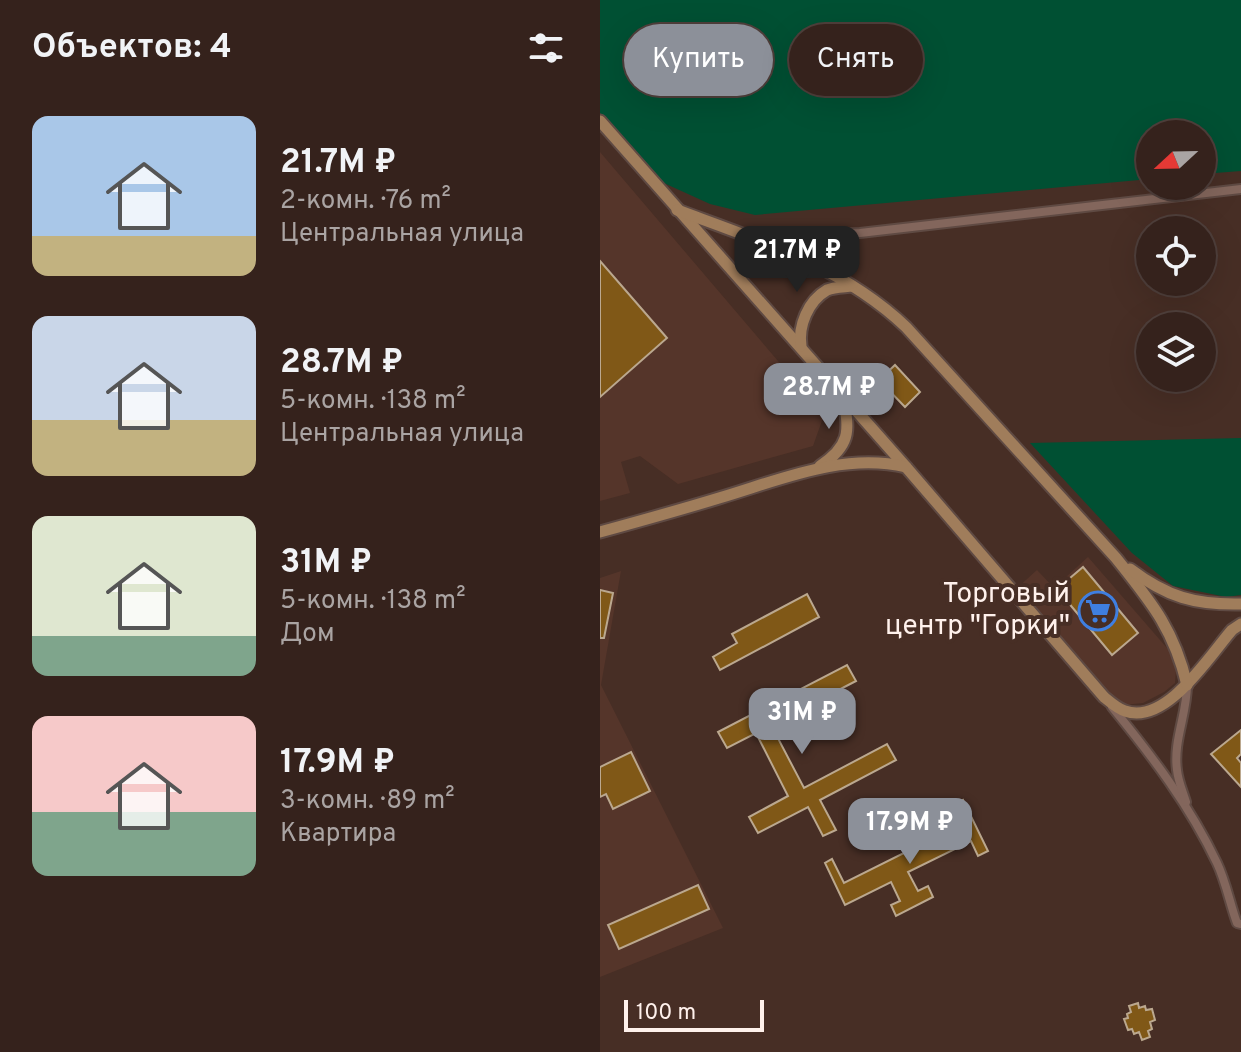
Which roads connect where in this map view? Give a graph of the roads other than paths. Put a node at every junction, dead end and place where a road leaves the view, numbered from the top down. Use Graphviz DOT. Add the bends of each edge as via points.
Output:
graph roads {
  1 [pos="600,121"];
  2 [pos="1241,189"];
  3 [pos="674,208"];
  4 [pos="762,242"];
  5 [pos="852,286"];
  6 [pos="802,349"];
  7 [pos="842,394"];
  8 [pos="906,467"];
  9 [pos="816,468"];
  10 [pos="600,532"];
  11 [pos="1116,558"];
  12 [pos="1241,604"];
  13 [pos="1241,624"];
  14 [pos="1187,685"];
  15 [pos="1104,697"];
  16 [pos="1188,811"];
  17 [pos="1239,924"];
  1 -- 3 [label="main road"];
  2 -- 4 [label="street" via="860,233 793,234"];
  3 -- 4 [label="main road"];
  3 -- 6 [label="main road"];
  4 -- 5 [label="main road"];
  5 -- 6 [label="main road" via="829,289 810,305 799,335"];
  5 -- 11 [label="main road" via="884,305 906,327"];
  6 -- 7 [label="main road"];
  7 -- 8 [label="main road"];
  7 -- 9 [label="main road" via="845,440"];
  8 -- 9 [label="main road" via="880,461"];
  8 -- 15 [label="main road"];
  9 -- 10 [label="main road"];
  11 -- 12 [label="main road" via="1175,596"];
  11 -- 14 [label="main road" via="1166,624"];
  13 -- 14 [label="main road"];
  14 -- 15 [label="main road" via="1145,713 1126,712"];
  14 -- 16 [label="street" via="1177,770"];
  15 -- 16 [label="street" via="1157,762"];
  16 -- 17 [label="street" via="1218,865"];
}
